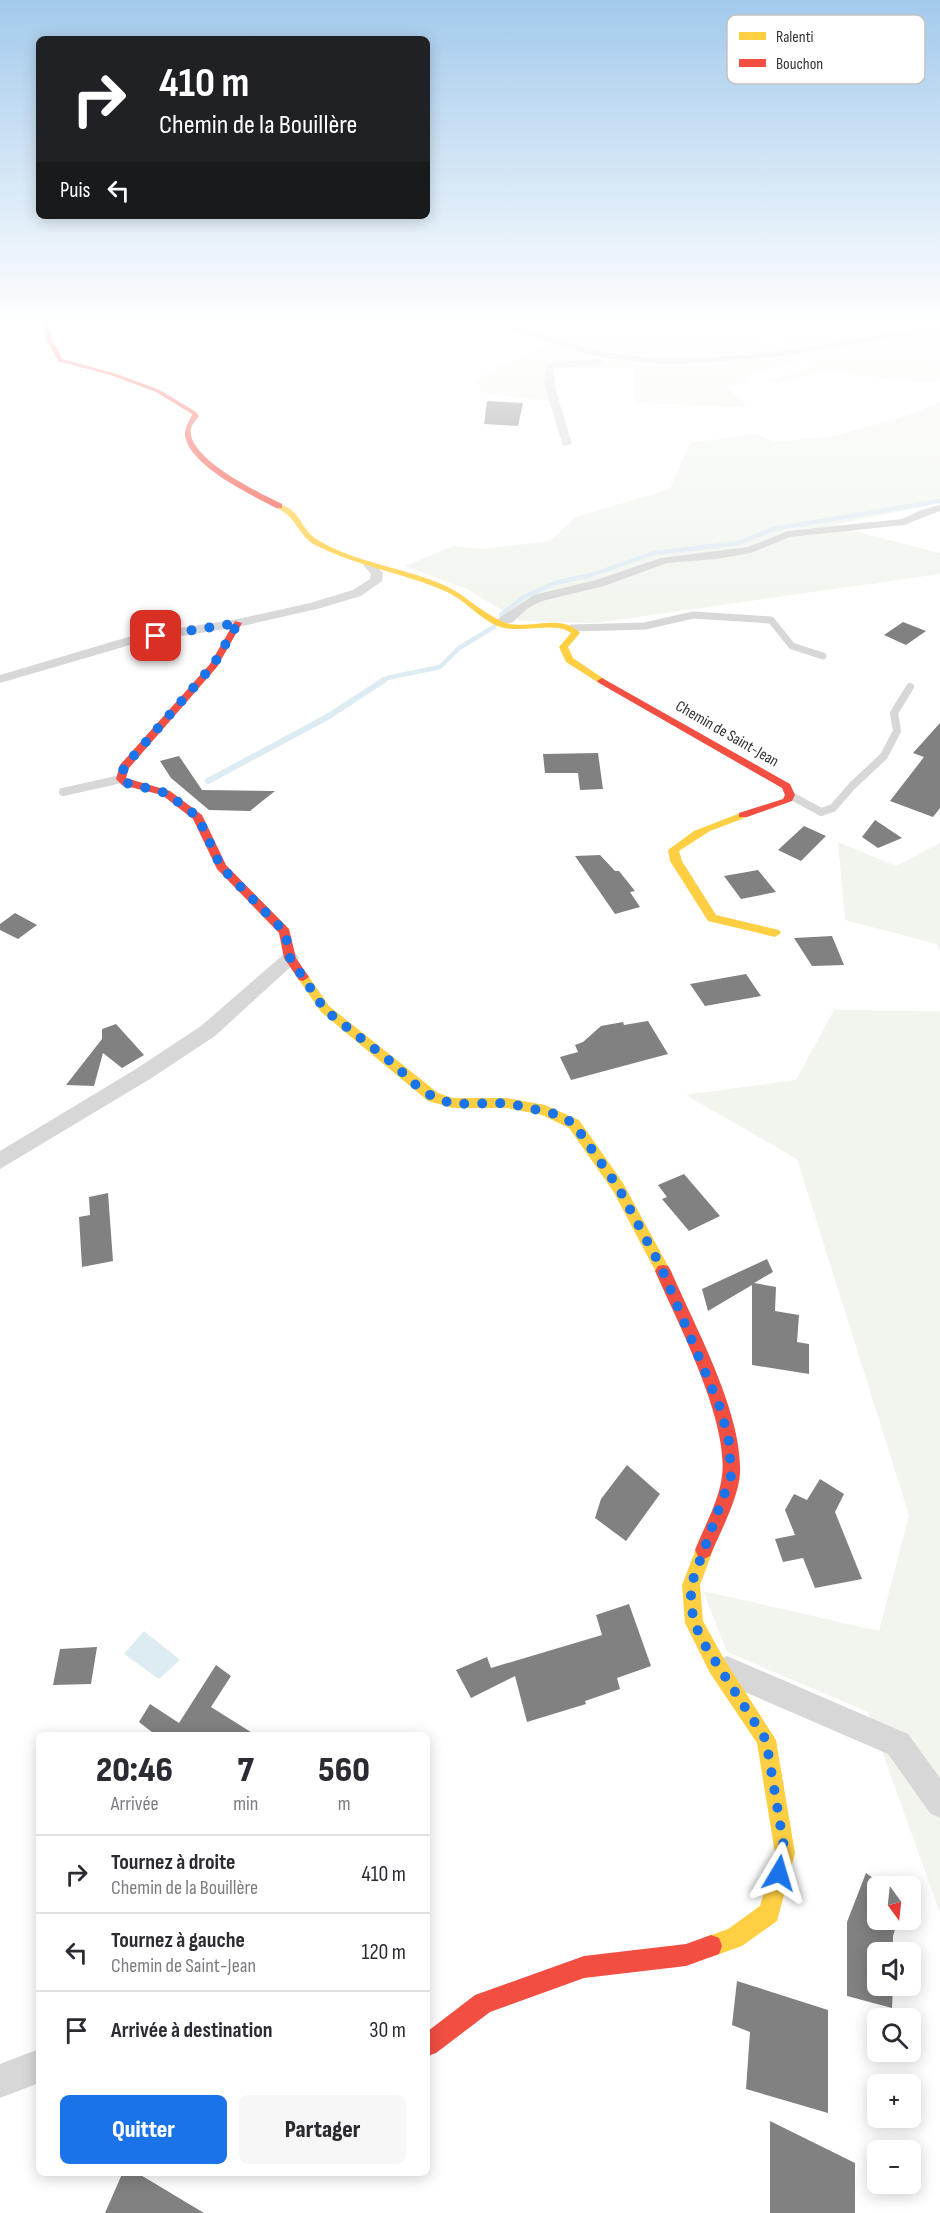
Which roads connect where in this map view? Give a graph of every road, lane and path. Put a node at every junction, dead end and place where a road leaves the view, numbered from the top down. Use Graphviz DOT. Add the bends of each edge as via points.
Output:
graph roads {
  1 [pos="190,424"];
  2 [pos="561,424"];
  3 [pos="567,444"];
  4 [pos="940,508"];
  5 [pos="369,565"];
  6 [pos="499,622"];
  7 [pos="238,623"];
  8 [pos="572,628"];
  9 [pos="823,656"];
  10 [pos="0,679"];
  11 [pos="910,687"];
  12 [pos="121,779"];
  13 [pos="63,792"];
  14 [pos="790,795"];
  15 [pos="776,933"];
  16 [pos="290,958"];
  17 [pos="0,1161"];
  18 [pos="717,1666"];
  19 [pos="940,1803"];
  20 [pos="430,2043"];
  21 [pos="36,2067"];
  22 [pos="0,2081"];
  1 -- 5 [label="street" via="188,436 207,464 291,512 315,542"];
  2 -- 3 [label="street"];
  4 -- 6 [label="street" via="904,522 788,534 752,549 665,560 600,583 538,598"];
  5 -- 6 [label="street" via="454,591 475,610"];
  5 -- 7 [label="street" via="377,573 376,581 357,593"];
  6 -- 8 [label="street" via="517,628"];
  7 -- 10 [label="street" via="135,639"];
  7 -- 12 [label="street" via="214,664 124,767"];
  8 -- 9 [label="lane" via="645,626 693,615 771,620 795,649"];
  8 -- 14 [label="street, Chemin de Saint-Jean" via="576,633 563,647 569,660 786,786"];
  11 -- 14 [label="lane" via="894,713 897,731 884,756 833,808 821,812"];
  12 -- 13 [label="lane"];
  12 -- 16 [label="street" via="166,793 198,817 221,867 285,932"];
  14 -- 15 [label="street" via="787,801 699,831 673,850 712,918"];
  16 -- 17 [label="street" via="208,1031"];
  16 -- 18 [label="street" via="325,1010 433,1097 453,1104 507,1103 559,1115 574,1124 618,1187 661,1267 721,1410 729,1442 731,1476 691,1585 694,1623"];
  18 -- 19 [label="street" via="898,1744"];
  18 -- 20 [label="street" via="766,1740 785,1853 769,1913 734,1938 686,1955 584,1967 483,2002"];
  21 -- 22 [label="street"];
}
